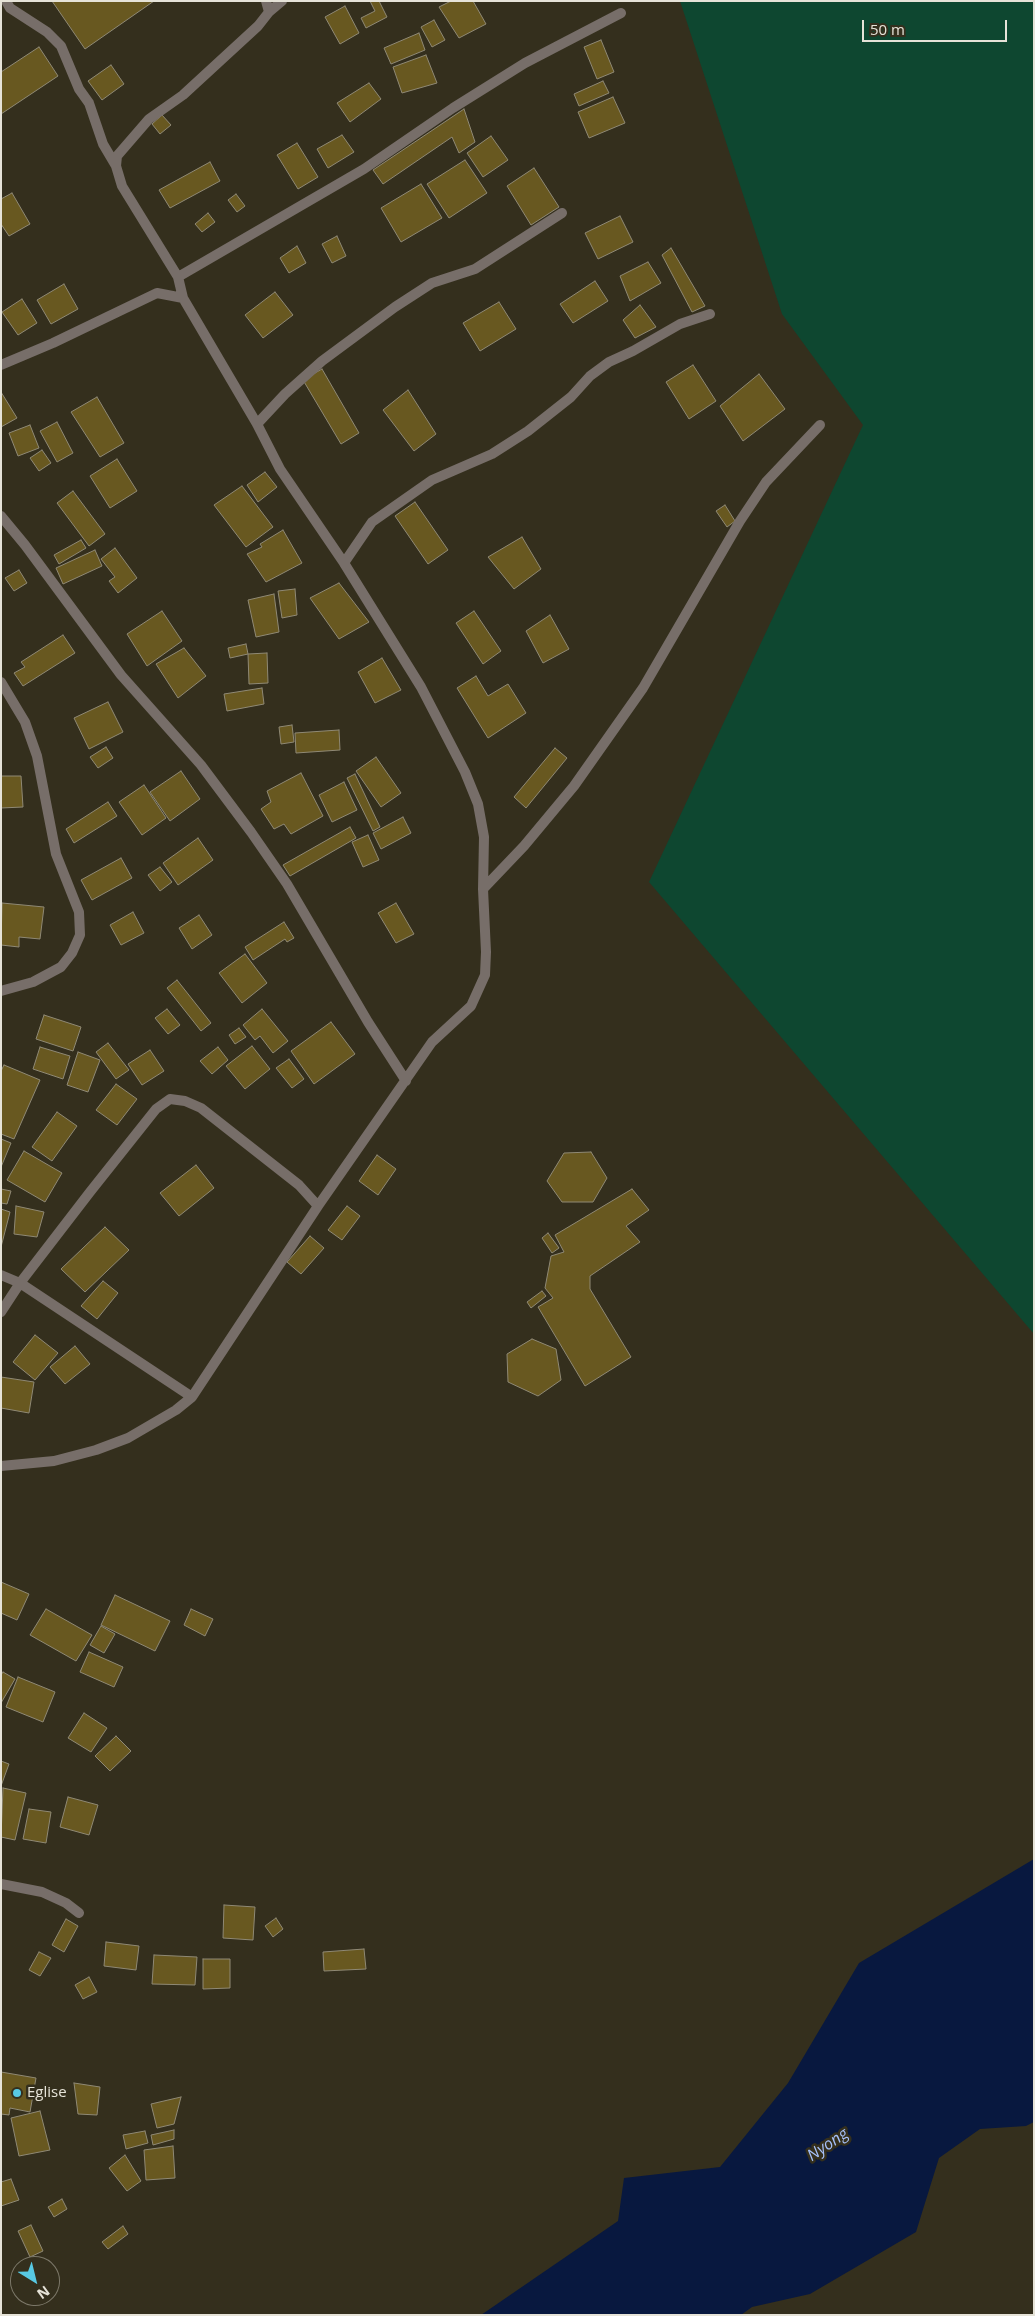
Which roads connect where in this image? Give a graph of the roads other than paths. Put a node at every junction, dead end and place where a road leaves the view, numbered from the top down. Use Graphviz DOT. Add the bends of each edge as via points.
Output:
graph roads {
  1 [pos="6,1"];
  2 [pos="266,1"];
  3 [pos="282,1"];
  4 [pos="269,12"];
  5 [pos="621,14"];
  6 [pos="116,166"];
  7 [pos="562,214"];
  8 [pos="178,277"];
  9 [pos="183,298"];
  10 [pos="710,314"];
  11 [pos="1,365"];
  12 [pos="257,424"];
  13 [pos="820,425"];
  14 [pos="1,516"];
  15 [pos="344,563"];
  16 [pos="1,682"];
  17 [pos="483,889"];
  18 [pos="1,991"];
  19 [pos="406,1081"];
  20 [pos="318,1206"];
  21 [pos="1,1275"];
  22 [pos="20,1283"];
  23 [pos="1,1312"];
  24 [pos="192,1397"];
  25 [pos="1,1466"];
  26 [pos="1,1884"];
  27 [pos="80,1913"];
  1 -- 6 [label="street" via="10,8 47,32 61,46 79,90 89,103 103,144"];
  2 -- 4 [label="street"];
  3 -- 4 [label="street"];
  4 -- 6 [label="street" via="183,95 149,119 118,156"];
  5 -- 8 [label="street" via="525,63 364,169"];
  6 -- 8 [label="street" via="122,186"];
  7 -- 12 [label="street" via="476,269 432,283 395,307 322,361"];
  8 -- 9 [label="street"];
  9 -- 11 [label="street" via="157,293 53,344"];
  9 -- 12 [label="street"];
  10 -- 15 [label="street" via="680,324 609,362 528,431 492,454 432,480 372,522"];
  12 -- 15 [label="street" via="280,469"];
  13 -- 17 [label="street" via="766,482 643,688 574,786"];
  14 -- 19 [label="street" via="121,675 201,765 251,832 287,884"];
  15 -- 17 [label="street" via="421,687 465,772 478,804 484,837"];
  16 -- 18 [label="street" via="25,722 37,756 56,854 79,912 80,935 61,967 33,982"];
  17 -- 19 [label="street" via="485,975 471,1006 432,1042"];
  19 -- 20 [label="street"];
  20 -- 22 [label="street" via="299,1185 201,1108 185,1101 170,1100 156,1109"];
  20 -- 24 [label="street"];
  21 -- 22 [label="street"];
  22 -- 23 [label="street"];
  22 -- 24 [label="street"];
  24 -- 25 [label="street" via="128,1438 96,1450 54,1461"];
  26 -- 27 [label="street" via="42,1892"];
}
